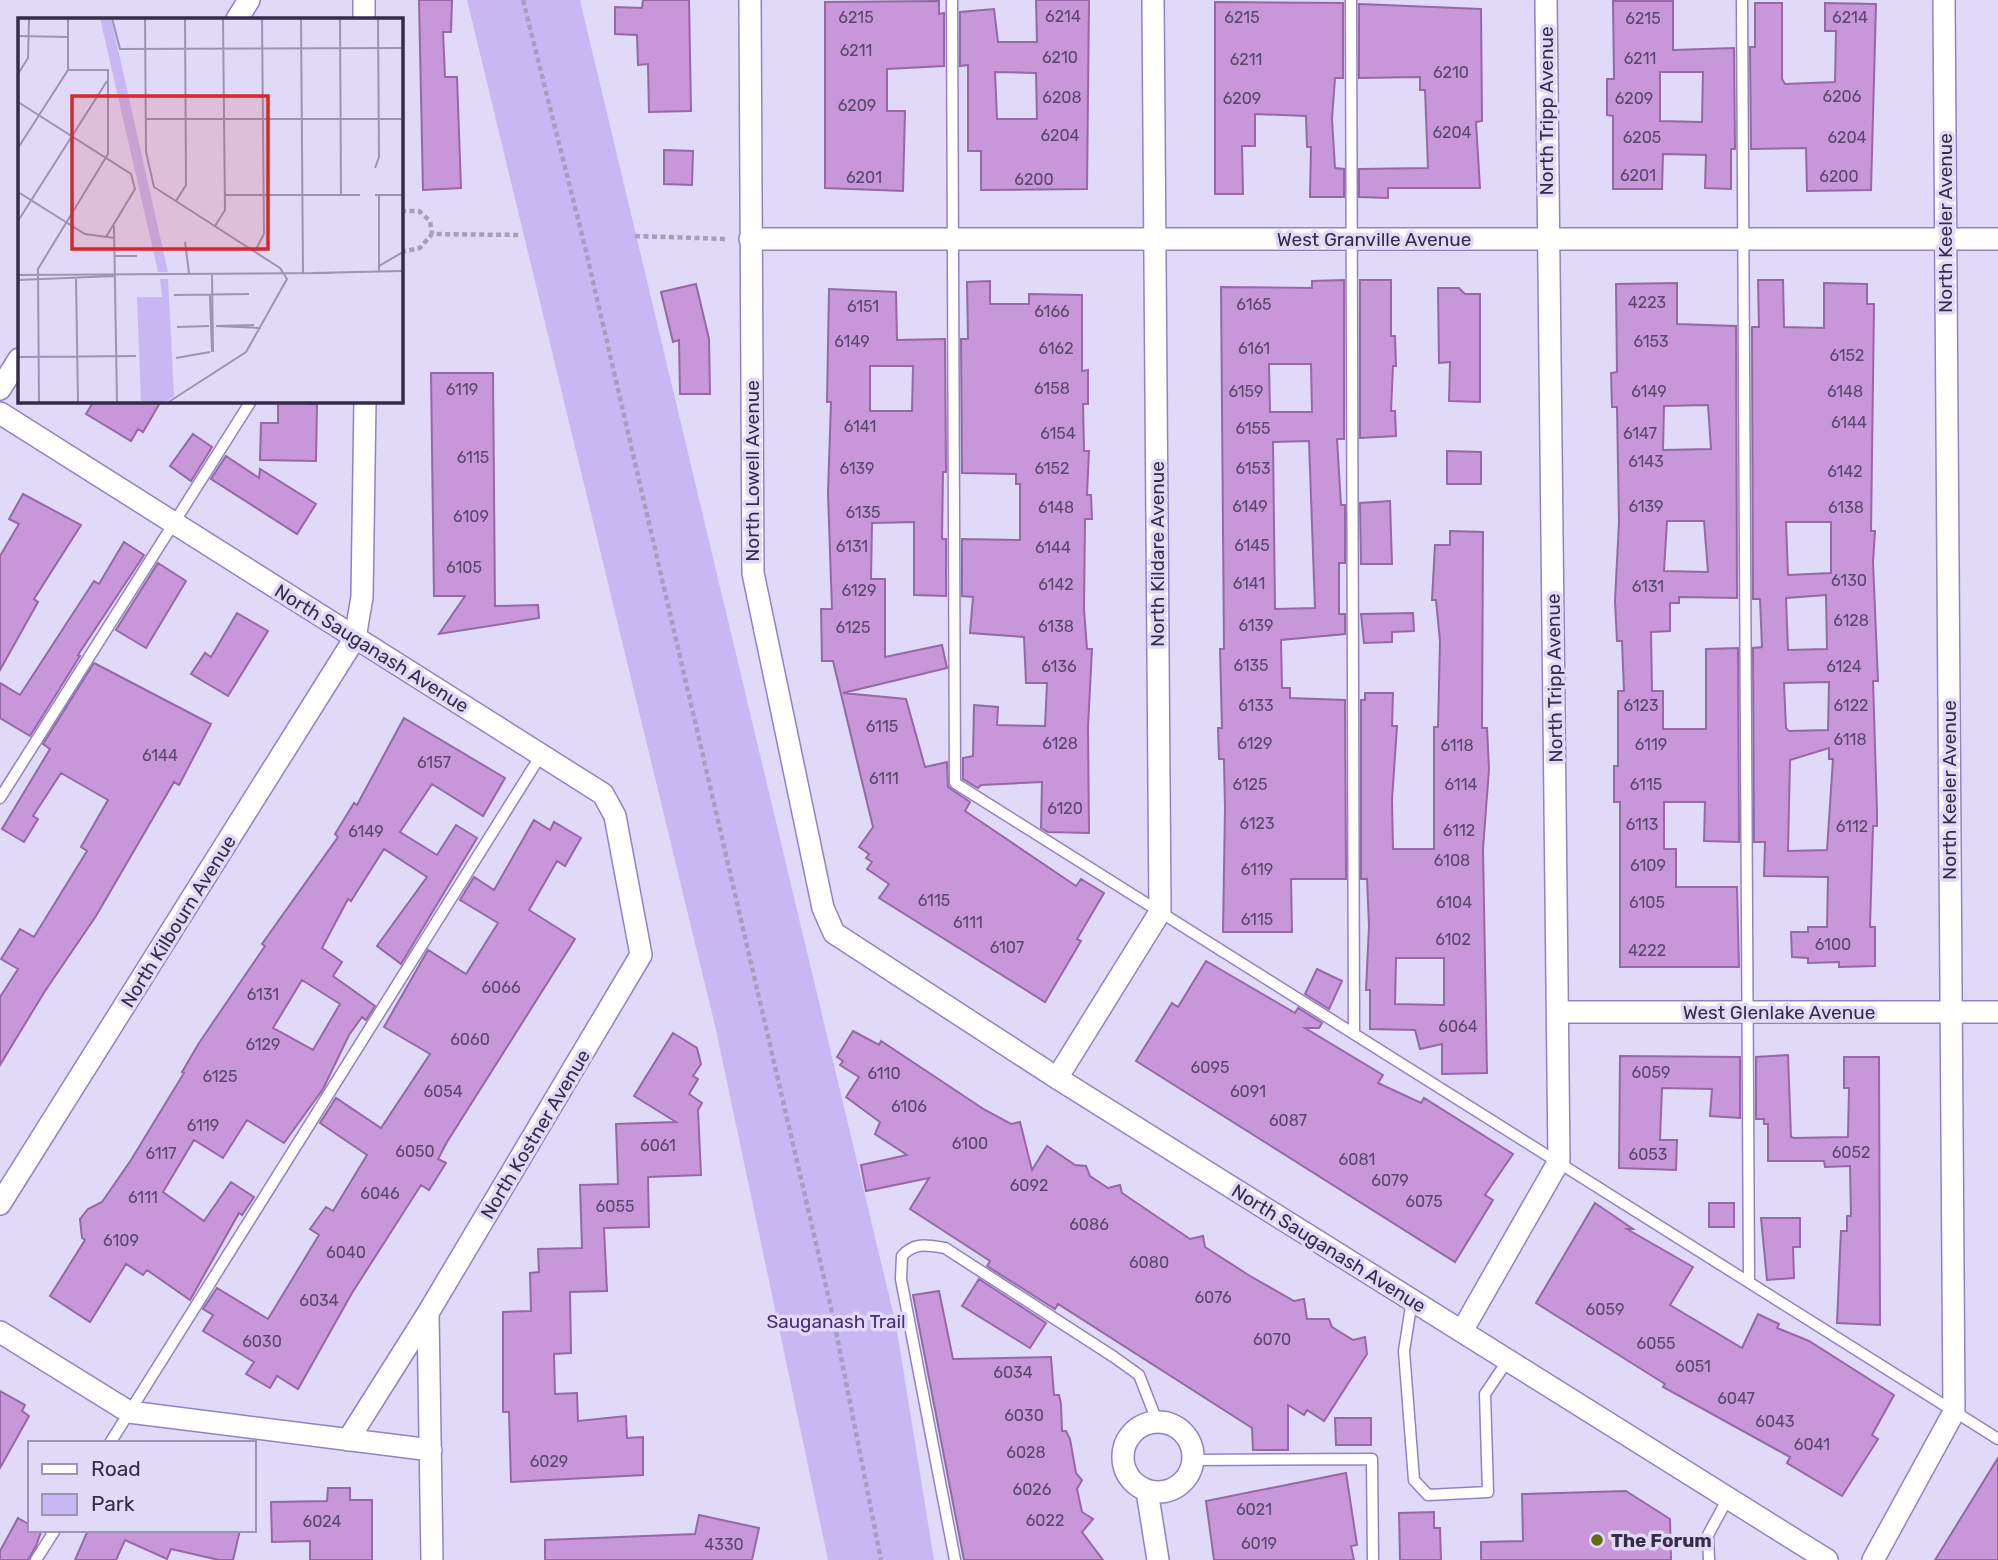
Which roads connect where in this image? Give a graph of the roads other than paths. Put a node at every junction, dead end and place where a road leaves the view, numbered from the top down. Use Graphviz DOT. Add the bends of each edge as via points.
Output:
graph roads {
  1 [pos="249,0"];
  2 [pos="364,0"];
  3 [pos="750,0"];
  4 [pos="953,0"];
  5 [pos="1153,0"];
  6 [pos="1351,0"];
  7 [pos="1546,0"];
  8 [pos="1742,0"];
  9 [pos="1944,0"];
  10 [pos="238,18"];
  11 [pos="364,18"];
  12 [pos="750,239"];
  13 [pos="954,239"];
  14 [pos="1155,239"];
  15 [pos="1353,239"];
  16 [pos="1547,239"];
  17 [pos="1744,239"];
  18 [pos="1945,239"];
  19 [pos="1998,239"];
  20 [pos="18,361"];
  21 [pos="0,389"];
  22 [pos="250,402"];
  23 [pos="365,402"];
  24 [pos="0,413"];
  25 [pos="175,524"];
  26 [pos="355,638"];
  27 [pos="541,755"];
  28 [pos="0,798"];
  29 [pos="1160,912"];
  30 [pos="834,933"];
  31 [pos="641,955"];
  32 [pos="1559,1012"];
  33 [pos="1748,1012"];
  34 [pos="1951,1012"];
  35 [pos="1998,1012"];
  36 [pos="1354,1033"];
  37 [pos="1057,1078"];
  38 [pos="1559,1161"];
  39 [pos="0,1203"];
  40 [pos="1749,1281"];
  41 [pos="1412,1300"];
  42 [pos="428,1313"];
  43 [pos="1462,1331"];
  44 [pos="0,1332"];
  45 [pos="1508,1360"];
  46 [pos="129,1412"];
  47 [pos="1954,1412"];
  48 [pos="1157,1421"];
  49 [pos="1998,1439"];
  50 [pos="348,1440"];
  51 [pos="111,1441"];
  52 [pos="431,1450"];
  53 [pos="1194,1460"];
  54 [pos="1147,1491"];
  55 [pos="1728,1498"];
  56 [pos="54,1532"];
  57 [pos="36,1560"];
  58 [pos="432,1560"];
  59 [pos="955,1560"];
  60 [pos="1158,1560"];
  61 [pos="1373,1560"];
  62 [pos="1709,1560"];
  63 [pos="1827,1560"];
  64 [pos="1873,1560"];
  1 -- 10 [label="street"];
  2 -- 11 [label="street"];
  3 -- 12 [label="street, North Lowell Avenue"];
  4 -- 13 [label="lane"];
  5 -- 14 [label="street, North Kildare Avenue"];
  6 -- 15 [label="lane"];
  7 -- 16 [label="street, North Tripp Avenue"];
  8 -- 17 [label="lane"];
  9 -- 18 [label="street, North Keeler Avenue"];
  12 -- 13 [label="street, West Granville Avenue"];
  12 -- 30 [label="street, North Lowell Avenue" via="753,573 823,908"];
  13 -- 14 [label="street, West Granville Avenue"];
  13 -- 29 [label="lane" via="955,783"];
  14 -- 15 [label="street, West Granville Avenue"];
  14 -- 29 [label="street, North Kildare Avenue"];
  15 -- 16 [label="street, West Granville Avenue"];
  15 -- 36 [label="lane"];
  16 -- 17 [label="street, West Granville Avenue"];
  16 -- 32 [label="street, North Tripp Avenue"];
  17 -- 18 [label="street, West Granville Avenue"];
  17 -- 33 [label="lane"];
  18 -- 19 [label="street, West Granville Avenue"];
  18 -- 34 [label="street, North Keeler Avenue"];
  20 -- 21 [label="street"];
  22 -- 25 [label="lane"];
  23 -- 26 [label="street" via="362,597"];
  24 -- 25 [label="street, North Sauganash Avenue"];
  25 -- 26 [label="street, North Sauganash Avenue"];
  25 -- 28 [label="lane"];
  26 -- 27 [label="street, North Sauganash Avenue"];
  26 -- 39 [label="street, North Kilbourn Avenue"];
  27 -- 31 [label="street, North Sauganash Avenue" via="603,794 615,816"];
  27 -- 46 [label="lane"];
  29 -- 36 [label="lane"];
  29 -- 37 [label="street"];
  30 -- 37 [label="street, North Sauganash Avenue"];
  31 -- 42 [label="street, North Kostner Avenue"];
  32 -- 33 [label="street, West Glenlake Avenue"];
  32 -- 38 [label="street, North Tripp Avenue"];
  33 -- 34 [label="street, West Glenlake Avenue"];
  33 -- 40 [label="lane"];
  34 -- 35 [label="street, West Glenlake Avenue"];
  34 -- 47 [label="street, North Keeler Avenue"];
  36 -- 38 [label="lane"];
  37 -- 41 [label="street, North Sauganash Avenue"];
  38 -- 40 [label="lane"];
  38 -- 43 [label="street, North Tripp Avenue"];
  40 -- 47 [label="lane"];
  41 -- 43 [label="street, North Sauganash Avenue"];
  41 -- 45 [label="lane" via="1404,1351 1414,1480 1427,1495 1488,1492 1485,1394"];
  42 -- 50 [label="street, North Kostner Avenue"];
  42 -- 52 [label="street"];
  43 -- 45 [label="street, North Sauganash Avenue"];
  44 -- 46 [label="street"];
  45 -- 55 [label="street, North Sauganash Avenue"];
  46 -- 50 [label="street"];
  46 -- 51 [label="lane"];
  47 -- 49 [label="lane"];
  47 -- 64 [label="street, North Keeler Avenue"];
  48 -- 53 [label="street" via="1180,1428 1193,1448"];
  48 -- 54 [label="street" via="1134,1430 1123,1451 1128,1475"];
  48 -- 59 [label="lane" via="1139,1375 1114,1357 945,1248 910,1247 902,1256 901,1279"];
  50 -- 52 [label="street"];
  52 -- 58 [label="street"];
  53 -- 54 [label="street" via="1177,1487"];
  53 -- 61 [label="lane" via="1372,1459"];
  54 -- 60 [label="street"];
  55 -- 62 [label="lane" via="1708,1535"];
  55 -- 63 [label="street, North Sauganash Avenue"];
  56 -- 57 [label="lane"];
}
